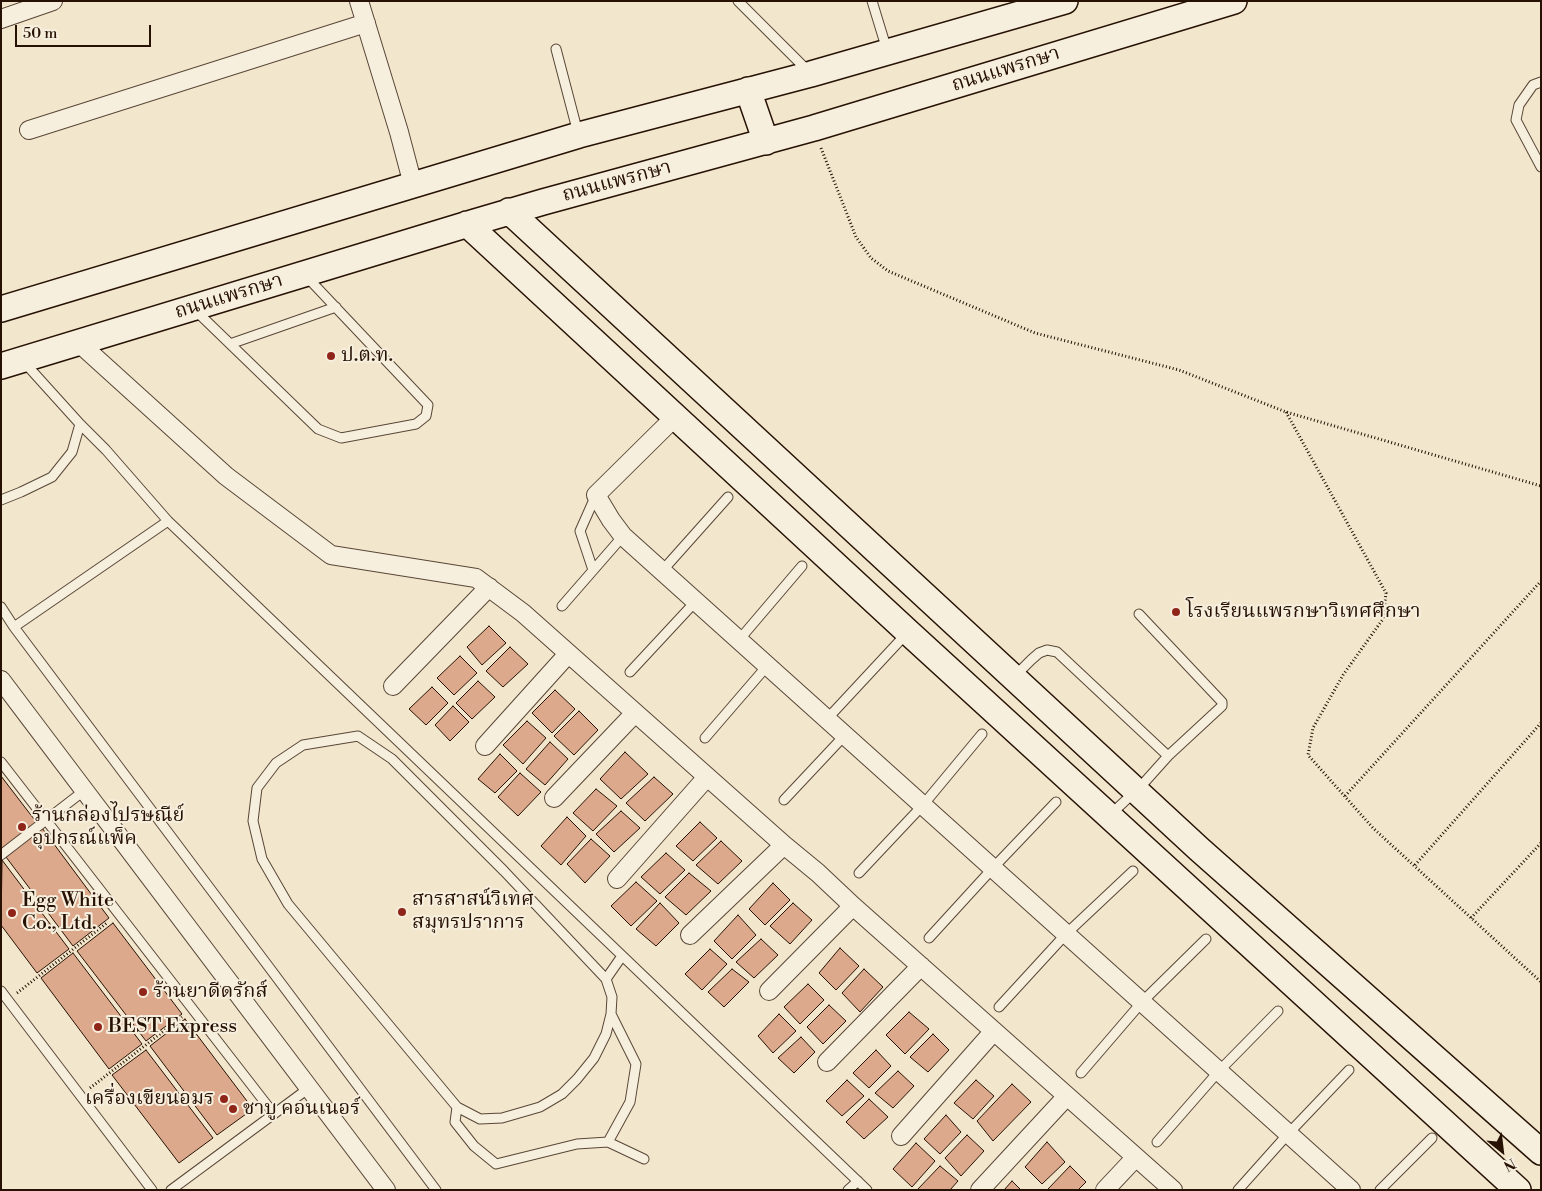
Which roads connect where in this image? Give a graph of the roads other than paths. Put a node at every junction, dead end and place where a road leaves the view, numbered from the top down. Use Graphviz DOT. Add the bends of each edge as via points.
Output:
graph roads {
  1 [pos="53,1"];
  2 [pos="359,1"];
  3 [pos="738,1"];
  4 [pos="872,1"];
  5 [pos="1065,1"];
  6 [pos="1234,1"];
  7 [pos="1,19"];
  8 [pos="366,23"];
  9 [pos="556,49"];
  10 [pos="888,53"];
  11 [pos="811,74"];
  12 [pos="1541,82"];
  13 [pos="748,90"];
  14 [pos="29,130"];
  15 [pos="579,135"];
  16 [pos="766,142"];
  17 [pos="1541,166"];
  18 [pos="413,185"];
  19 [pos="509,211"];
  20 [pos="467,224"];
  21 [pos="304,274"];
  22 [pos="336,307"];
  23 [pos="192,308"];
  24 [pos="1,309"];
  25 [pos="78,342"];
  26 [pos="230,344"];
  27 [pos="11,363"];
  28 [pos="675,417"];
  29 [pos="80,424"];
  30 [pos="596,495"];
  31 [pos="728,497"];
  32 [pos="1,500"];
  33 [pos="168,521"];
  34 [pos="623,536"];
  35 [pos="802,566"];
  36 [pos="593,570"];
  37 [pos="662,571"];
  38 [pos="489,587"];
  39 [pos="696,601"];
  40 [pos="562,606"];
  41 [pos="1,607"];
  42 [pos="1139,614"];
  43 [pos="14,627"];
  44 [pos="908,632"];
  45 [pos="738,640"];
  46 [pos="568,654"];
  47 [pos="768,666"];
  48 [pos="630,672"];
  49 [pos="1017,674"];
  50 [pos="1,680"];
  51 [pos="393,686"];
  52 [pos="635,713"];
  53 [pos="827,719"];
  54 [pos="982,734"];
  55 [pos="845,736"];
  56 [pos="705,738"];
  57 [pos="485,746"];
  58 [pos="1168,756"];
  59 [pos="1,762"];
  60 [pos="707,777"];
  61 [pos="1139,788"];
  62 [pos="85,790"];
  63 [pos="554,798"];
  64 [pos="784,800"];
  65 [pos="1056,802"];
  66 [pos="923,805"];
  67 [pos="1110,816"];
  68 [pos="46,820"];
  69 [pos="784,845"];
  70 [pos="1,855"];
  71 [pos="992,868"];
  72 [pos="1133,871"];
  73 [pos="859,873"];
  74 [pos="617,879"];
  75 [pos="853,906"];
  76 [pos="1066,934"];
  77 [pos="690,935"];
  78 [pos="929,938"];
  79 [pos="1206,940"];
  80 [pos="622,956"];
  81 [pos="921,966"];
  82 [pos="606,979"];
  83 [pos="769,991"];
  84 [pos="1,992"];
  85 [pos="1142,1002"];
  86 [pos="999,1007"];
  87 [pos="1278,1011"];
  88 [pos="611,1014"];
  89 [pos="994,1031"];
  90 [pos="827,1062"];
  91 [pos="1349,1070"];
  92 [pos="1219,1071"];
  93 [pos="1081,1073"];
  94 [pos="309,1088"];
  95 [pos="1067,1096"];
  96 [pos="457,1107"];
  97 [pos="274,1114"];
  98 [pos="1288,1134"];
  99 [pos="901,1136"];
  100 [pos="1432,1138"];
  101 [pos="608,1142"];
  102 [pos="1157,1142"];
  103 [pos="1541,1152"];
  104 [pos="1136,1157"];
  105 [pos="644,1159"];
  106 [pos="858,1181"];
  107 [pos="152,1190"];
  108 [pos="172,1190"];
  109 [pos="386,1190"];
  110 [pos="436,1190"];
  111 [pos="848,1190"];
  112 [pos="867,1190"];
  113 [pos="980,1190"];
  114 [pos="1104,1190"];
  115 [pos="1173,1190"];
  116 [pos="1238,1190"];
  117 [pos="1351,1190"];
  118 [pos="1380,1190"];
  119 [pos="1518,1190"];
  1 -- 7 [label="street"];
  2 -- 8 [label="street"];
  3 -- 11 [label="lane"];
  4 -- 10 [label="lane"];
  5 -- 10 [label="street"];
  6 -- 16 [label="street, ถนนแพรกษา"];
  8 -- 14 [label="street"];
  8 -- 18 [label="street"];
  9 -- 15 [label="lane"];
  10 -- 11 [label="street"];
  11 -- 13 [label="street"];
  12 -- 17 [label="lane" via="1533,85 1519,105 1516,120"];
  13 -- 15 [label="street"];
  13 -- 16 [label="street"];
  15 -- 18 [label="street"];
  16 -- 19 [label="street, ถนนแพรกษา"];
  18 -- 24 [label="street"];
  19 -- 20 [label="street, ถนนแพรกษา"];
  19 -- 49 [label="street"];
  20 -- 21 [label="street, ถนนแพรกษา"];
  20 -- 28 [label="street"];
  21 -- 22 [label="lane"];
  21 -- 23 [label="street, ถนนแพรกษา"];
  22 -- 26 [label="lane"];
  22 -- 26 [label="lane" via="428,404 426,416 416,424 341,438 318,429"];
  23 -- 25 [label="street, ถนนแพรกษา"];
  23 -- 26 [label="lane"];
  25 -- 27 [label="street, ถนนแพรกษา"];
  25 -- 38 [label="street" via="226,476 332,555 476,578"];
  27 -- 29 [label="lane"];
  28 -- 30 [label="street"];
  28 -- 44 [label="street"];
  29 -- 32 [label="lane" via="72,452 52,477"];
  29 -- 33 [label="lane"];
  30 -- 34 [label="street"];
  30 -- 36 [label="lane" via="580,531"];
  31 -- 37 [label="lane"];
  33 -- 43 [label="lane"];
  33 -- 80 [label="lane"];
  34 -- 36 [label="lane"];
  34 -- 37 [label="street"];
  35 -- 45 [label="lane"];
  36 -- 40 [label="lane"];
  37 -- 39 [label="street"];
  38 -- 46 [label="street"];
  38 -- 51 [label="street"];
  39 -- 45 [label="street"];
  39 -- 48 [label="lane"];
  41 -- 43 [label="lane"];
  42 -- 58 [label="lane" via="1222,702 1222,706"];
  43 -- 110 [label="lane"];
  44 -- 53 [label="lane"];
  44 -- 67 [label="street"];
  45 -- 47 [label="street"];
  46 -- 52 [label="street"];
  46 -- 57 [label="street"];
  47 -- 53 [label="street"];
  47 -- 56 [label="lane"];
  49 -- 58 [label="lane" via="1039,654 1047,650 1057,652"];
  49 -- 61 [label="street"];
  50 -- 62 [label="street"];
  52 -- 60 [label="street"];
  52 -- 63 [label="street"];
  53 -- 55 [label="street"];
  54 -- 66 [label="lane"];
  55 -- 64 [label="lane"];
  55 -- 66 [label="street"];
  58 -- 61 [label="lane"];
  59 -- 68 [label="lane"];
  60 -- 69 [label="street"];
  60 -- 74 [label="street"];
  61 -- 67 [label="lane"];
  61 -- 103 [label="street" via="1206,855"];
  62 -- 68 [label="lane"];
  62 -- 94 [label="street"];
  65 -- 71 [label="lane"];
  66 -- 71 [label="street"];
  66 -- 73 [label="lane"];
  67 -- 119 [label="street"];
  68 -- 70 [label="lane"];
  68 -- 97 [label="lane"];
  69 -- 75 [label="street"];
  69 -- 77 [label="street"];
  71 -- 76 [label="street"];
  71 -- 78 [label="lane"];
  72 -- 76 [label="lane"];
  75 -- 81 [label="street"];
  75 -- 83 [label="street"];
  76 -- 85 [label="street"];
  76 -- 86 [label="lane"];
  79 -- 85 [label="lane"];
  80 -- 82 [label="lane"];
  80 -- 106 [label="lane"];
  81 -- 89 [label="street"];
  81 -- 90 [label="street"];
  82 -- 88 [label="lane" via="612,997"];
  82 -- 96 [label="lane" via="392,759 358,736 303,745 276,763 258,788 253,821 262,859 288,904"];
  84 -- 107 [label="lane"];
  85 -- 92 [label="street"];
  85 -- 93 [label="lane"];
  87 -- 92 [label="lane"];
  88 -- 96 [label="lane" via="606,1034 594,1058 562,1094 540,1107 502,1118 480,1119"];
  88 -- 101 [label="lane" via="636,1064 630,1102"];
  89 -- 95 [label="street"];
  89 -- 99 [label="street"];
  91 -- 98 [label="lane"];
  92 -- 98 [label="street"];
  92 -- 102 [label="lane"];
  94 -- 97 [label="lane"];
  94 -- 109 [label="street"];
  95 -- 104 [label="street"];
  95 -- 113 [label="street"];
  96 -- 101 [label="lane" via="455,1122 474,1146 496,1164 577,1144"];
  97 -- 108 [label="lane"];
  98 -- 116 [label="lane"];
  98 -- 117 [label="street"];
  100 -- 118 [label="lane"];
  101 -- 105 [label="lane"];
  104 -- 114 [label="street"];
  104 -- 115 [label="street"];
  106 -- 111 [label="lane"];
  106 -- 112 [label="lane"];
}
